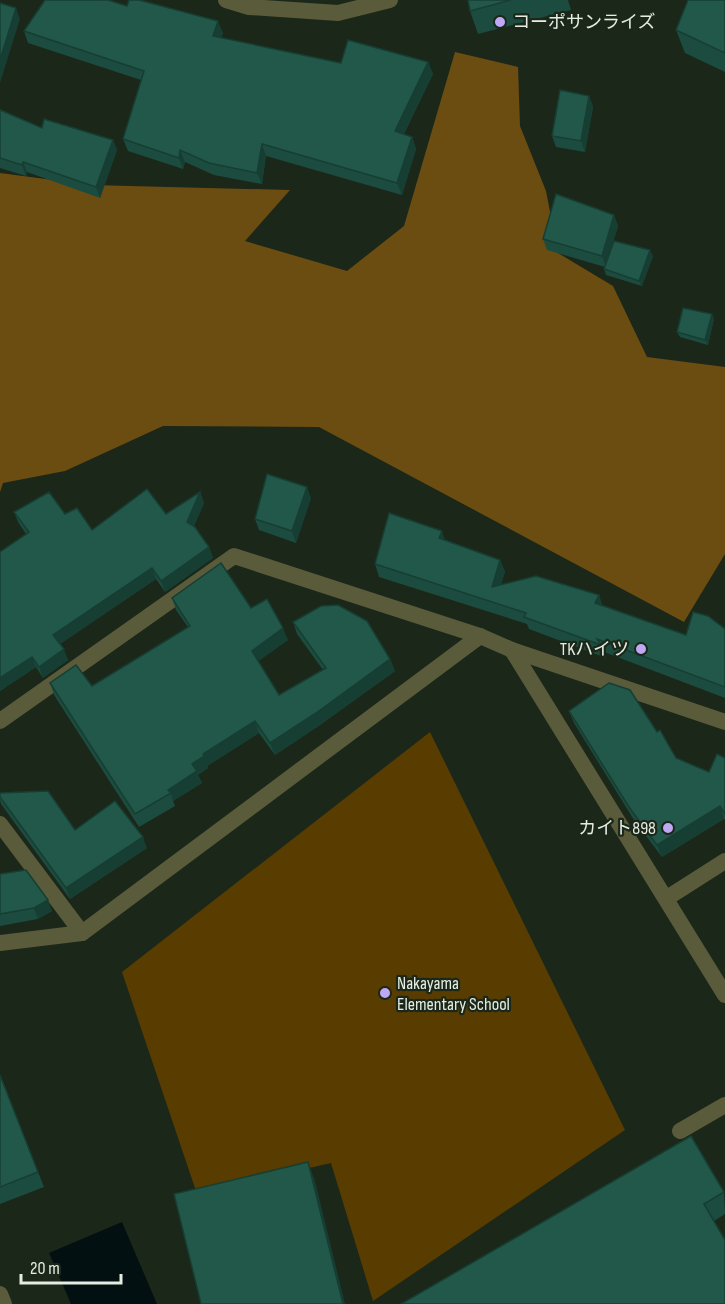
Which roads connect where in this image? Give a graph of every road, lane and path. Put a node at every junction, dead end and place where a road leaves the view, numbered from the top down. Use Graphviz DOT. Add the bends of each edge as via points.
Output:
graph roads {
  1 [pos="226,0"];
  2 [pos="390,0"];
  3 [pos="480,636"];
  4 [pos="512,651"];
  5 [pos="0,721"];
  6 [pos="725,722"];
  7 [pos="0,824"];
  8 [pos="725,861"];
  9 [pos="667,898"];
  10 [pos="82,933"];
  11 [pos="0,943"];
  12 [pos="725,994"];
  13 [pos="725,1105"];
  14 [pos="680,1131"];
  15 [pos="0,1294"];
  16 [pos="4,1304"];
  1 -- 2 [label="street" via="249,7 338,13"];
  3 -- 4 [label="street"];
  3 -- 5 [label="street" via="234,556"];
  3 -- 10 [label="street"];
  4 -- 6 [label="street"];
  4 -- 9 [label="street"];
  7 -- 10 [label="street"];
  8 -- 9 [label="street"];
  9 -- 12 [label="street"];
  10 -- 11 [label="street"];
  13 -- 14 [label="street"];
  15 -- 16 [label="street"];
}
